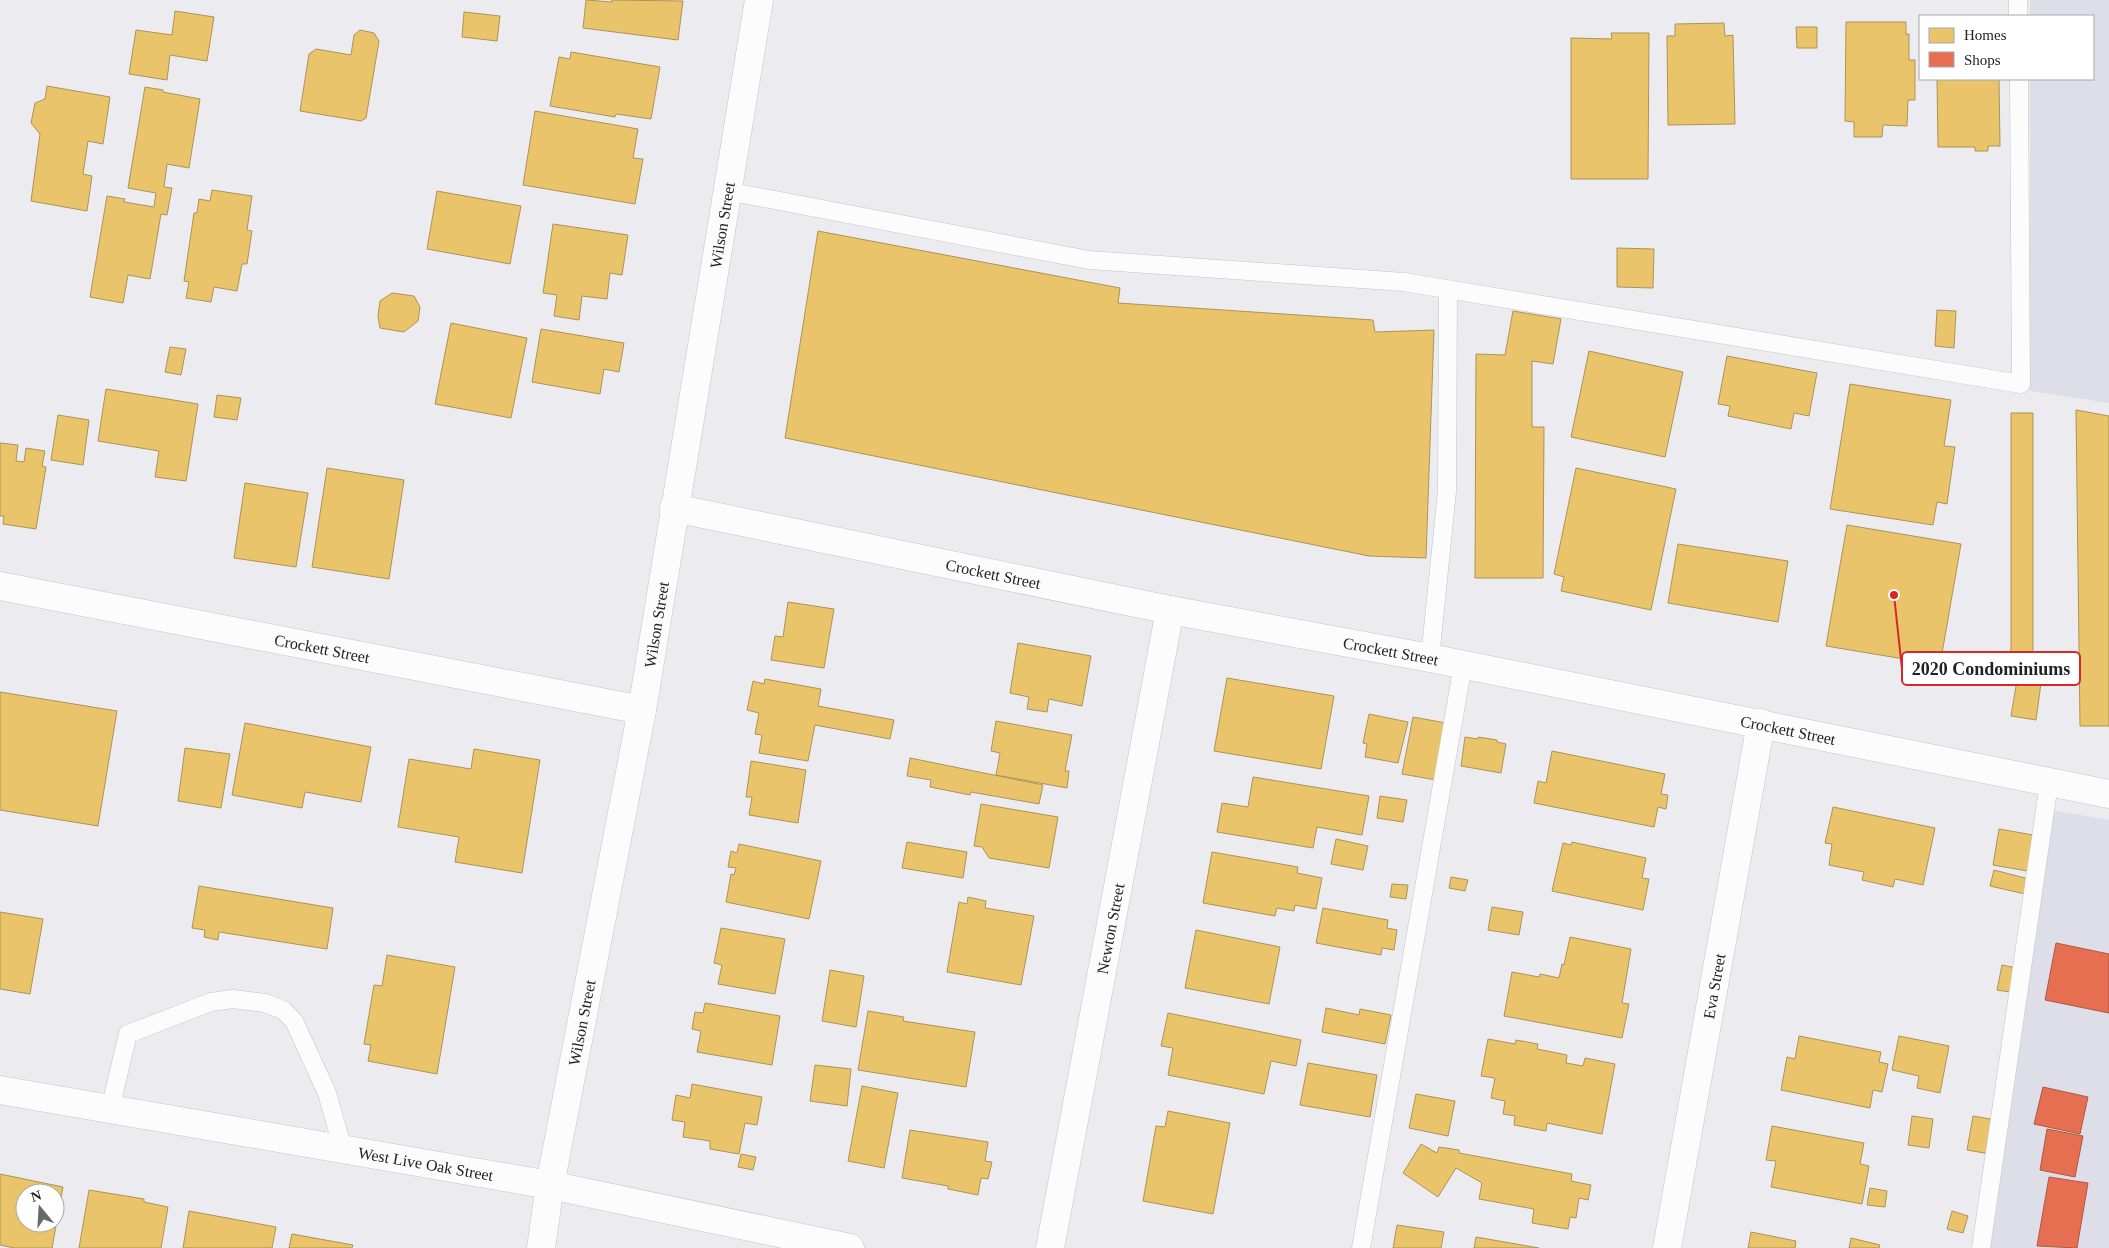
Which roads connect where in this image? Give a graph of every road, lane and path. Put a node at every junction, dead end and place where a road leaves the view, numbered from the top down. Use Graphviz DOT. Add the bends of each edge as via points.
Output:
graph roads {
  1 [pos="759,0"];
  2 [pos="2018,0"];
  3 [pos="2018,15"];
  4 [pos="2019,80"];
  5 [pos="727,191"];
  6 [pos="1448,289"];
  7 [pos="674,508"];
  8 [pos="0,586"];
  9 [pos="1170,610"];
  10 [pos="1430,658"];
  11 [pos="1463,665"];
  12 [pos="642,710"];
  13 [pos="1761,723"];
  14 [pos="2049,784"];
  15 [pos="2109,794"];
  16 [pos="0,1090"];
  17 [pos="110,1109"];
  18 [pos="344,1149"];
  19 [pos="550,1185"];
  20 [pos="541,1248"];
  21 [pos="850,1248"];
  22 [pos="1050,1248"];
  23 [pos="1361,1248"];
  24 [pos="1666,1248"];
  25 [pos="1980,1248"];
  1 -- 5 [label="street, Wilson Street"];
  2 -- 3 [label="lane"];
  4 -- 6 [label="lane" via="2021,384"];
  5 -- 6 [label="lane" via="1089,260 1404,282"];
  5 -- 7 [label="street, Wilson Street"];
  6 -- 10 [label="lane" via="1447,491"];
  7 -- 9 [label="street, Crockett Street"];
  7 -- 12 [label="street, Wilson Street"];
  8 -- 12 [label="street, Crockett Street"];
  9 -- 10 [label="street, Crockett Street"];
  9 -- 22 [label="street, Newton Street"];
  10 -- 11 [label="street, Crockett Street"];
  11 -- 13 [label="street, Crockett Street"];
  11 -- 23 [label="lane"];
  12 -- 19 [label="street, Wilson Street"];
  13 -- 14 [label="street, Crockett Street"];
  13 -- 24 [label="street, Eva Street"];
  14 -- 15 [label="street, Crockett Street"];
  14 -- 25 [label="lane"];
  16 -- 17 [label="street, West Live Oak Street"];
  17 -- 18 [label="street, West Live Oak Street"];
  17 -- 18 [label="lane" via="128,1034 211,1002 233,999 265,1003 284,1010 294,1021 327,1093"];
  18 -- 19 [label="street, West Live Oak Street"];
  19 -- 20 [label="street, Wilson Street"];
  19 -- 21 [label="street, West Live Oak Street"];
}
